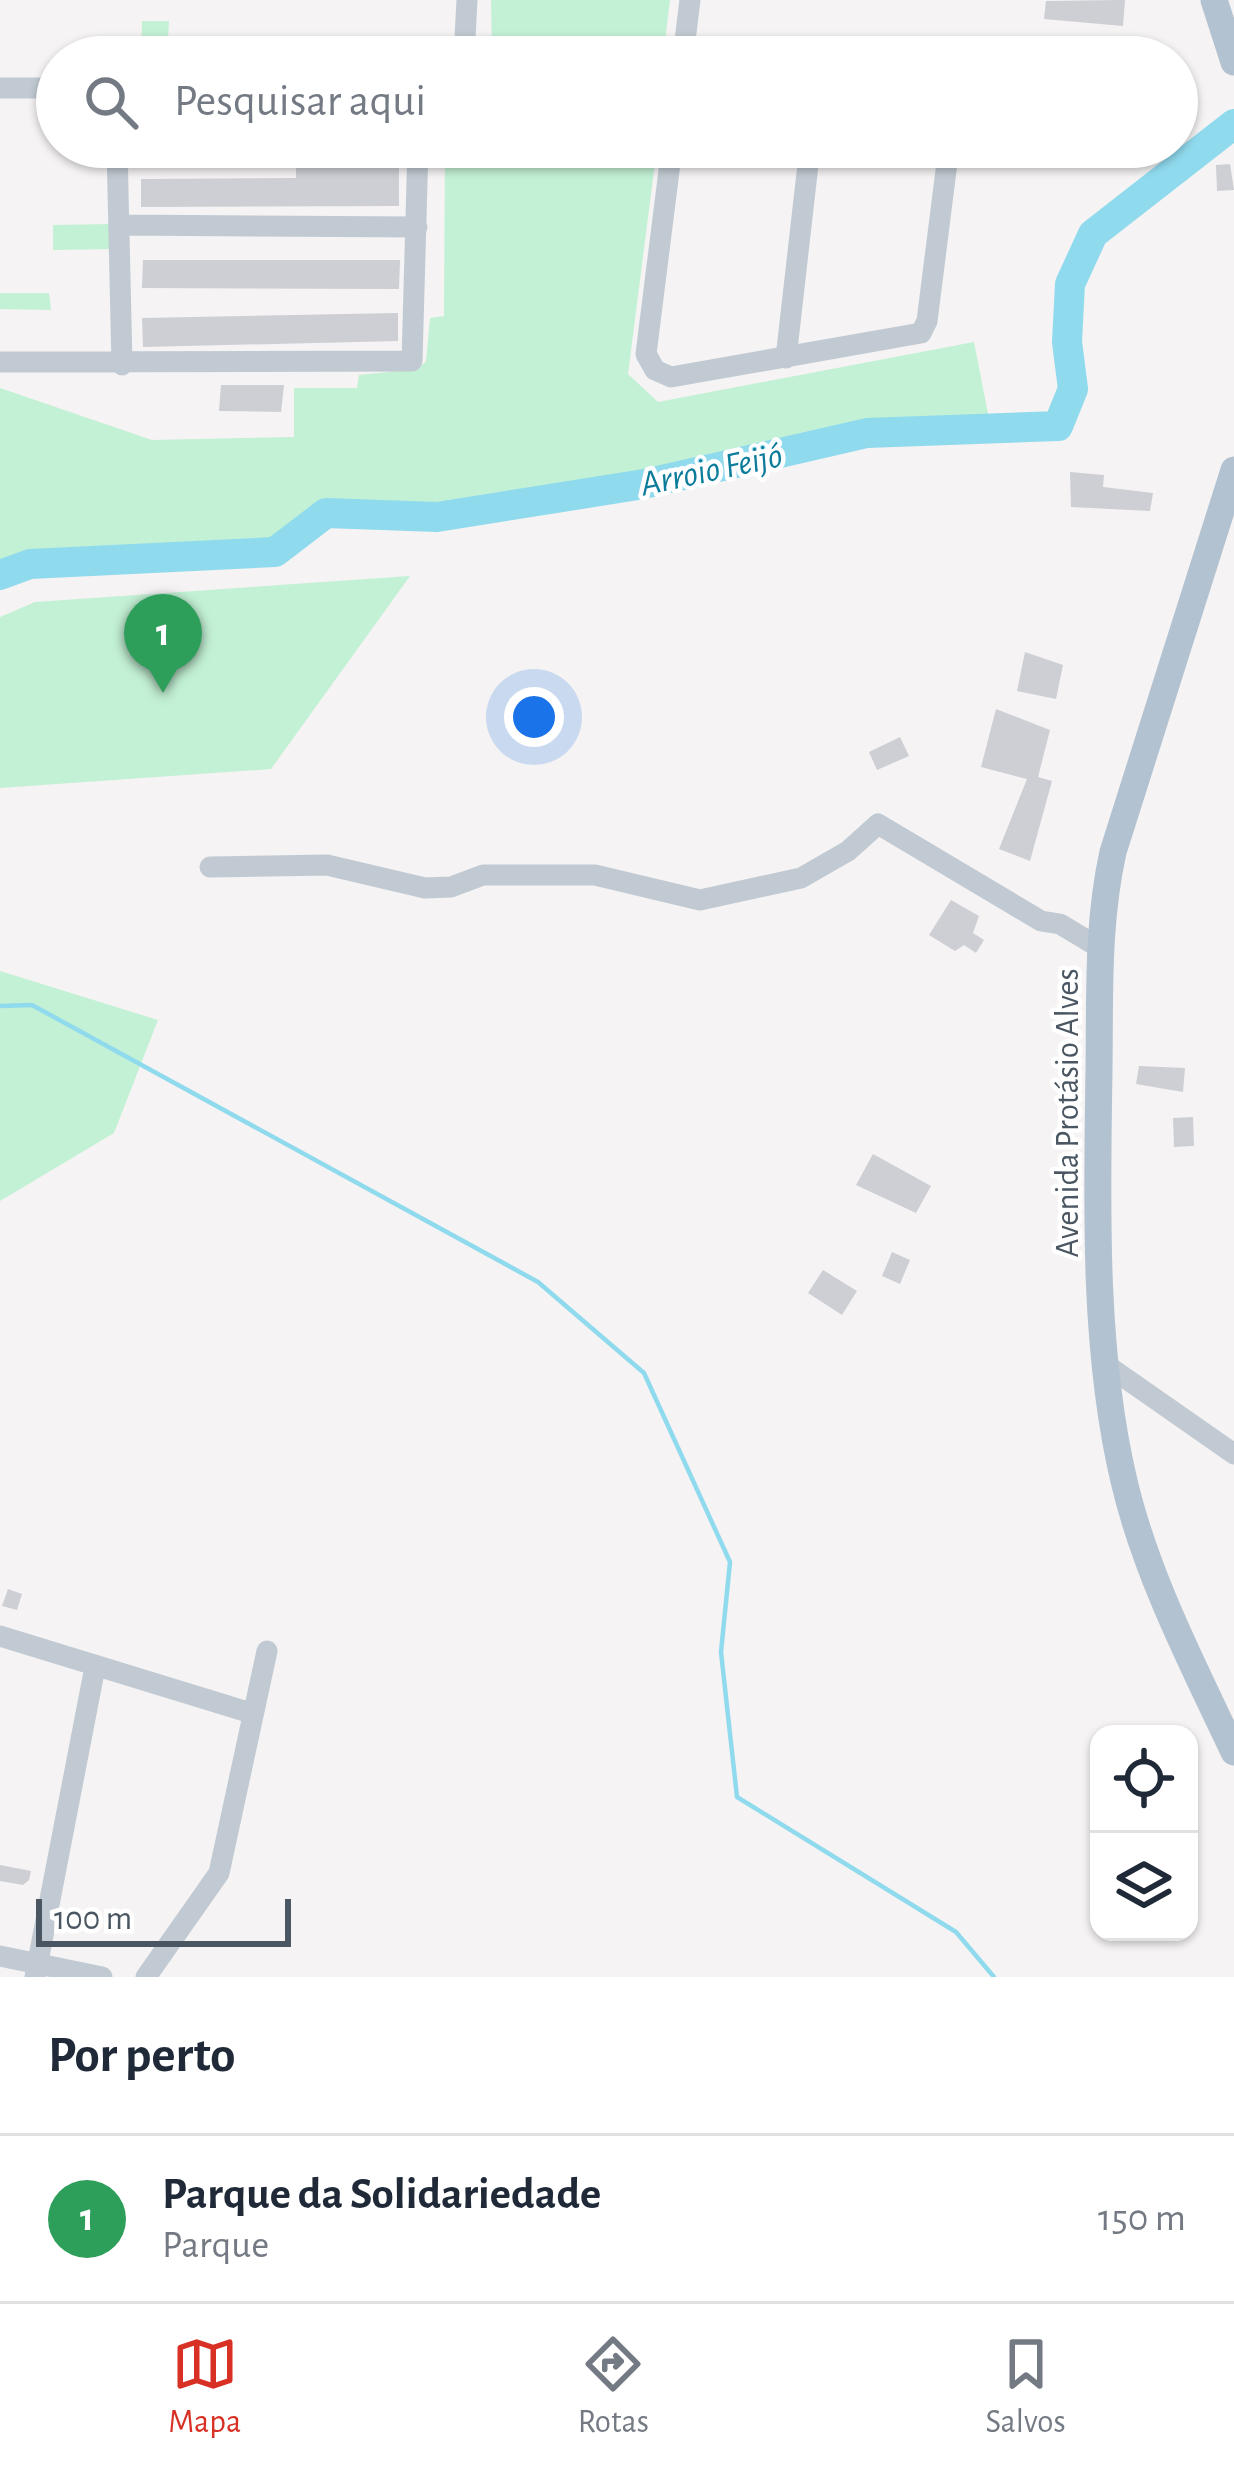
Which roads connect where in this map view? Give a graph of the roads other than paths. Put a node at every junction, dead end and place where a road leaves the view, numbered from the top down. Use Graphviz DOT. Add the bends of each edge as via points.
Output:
graph roads {
  1 [pos="467,0"];
  2 [pos="689,0"];
  3 [pos="1214,0"];
  4 [pos="465,36"];
  5 [pos="685,36"];
  6 [pos="1234,62"];
  7 [pos="0,88"];
  8 [pos="36,88"];
  9 [pos="118,168"];
  10 [pos="418,168"];
  11 [pos="668,168"];
  12 [pos="808,168"];
  13 [pos="946,168"];
  14 [pos="118,225"];
  15 [pos="417,227"];
  16 [pos="786,358"];
  17 [pos="0,362"];
  18 [pos="122,365"];
  19 [pos="1234,470"];
  20 [pos="210,867"];
  21 [pos="1101,907"];
  22 [pos="1060,924"];
  23 [pos="1100,948"];
  24 [pos="1108,1366"];
  25 [pos="1234,1454"];
  26 [pos="0,1636"];
  27 [pos="267,1651"];
  28 [pos="95,1667"];
  29 [pos="251,1713"];
  30 [pos="1234,1752"];
  31 [pos="0,1956"];
  32 [pos="36,1971"];
  33 [pos="101,1977"];
  34 [pos="146,1977"];
  1 -- 4 [label="street"];
  2 -- 5 [label="street"];
  3 -- 6 [label="main road"];
  7 -- 8 [label="street"];
  9 -- 14 [label="street"];
  10 -- 15 [label="street"];
  11 -- 16 [label="street" via="646,354 655,370 670,376"];
  12 -- 16 [label="street"];
  13 -- 16 [label="street" via="921,333"];
  14 -- 15 [label="street"];
  14 -- 18 [label="street"];
  15 -- 18 [label="street" via="412,361"];
  17 -- 18 [label="street"];
  19 -- 21 [label="main road, Avenida Protásio Alves"];
  20 -- 22 [label="street" via="327,865 424,888 483,875 595,875 700,900 801,878 883,824 1041,922"];
  21 -- 22 [label="street"];
  21 -- 23 [label="main road, Avenida Protásio Alves"];
  22 -- 23 [label="street"];
  23 -- 24 [label="main road, Avenida Protásio Alves" via="1097,1172"];
  24 -- 25 [label="street"];
  24 -- 30 [label="main road, Avenida Protásio Alves" via="1124,1482 1174,1625"];
  26 -- 28 [label="street"];
  27 -- 29 [label="street"];
  28 -- 29 [label="street"];
  28 -- 32 [label="street"];
  29 -- 34 [label="street" via="219,1873"];
  31 -- 32 [label="street"];
  32 -- 33 [label="street"];
}
